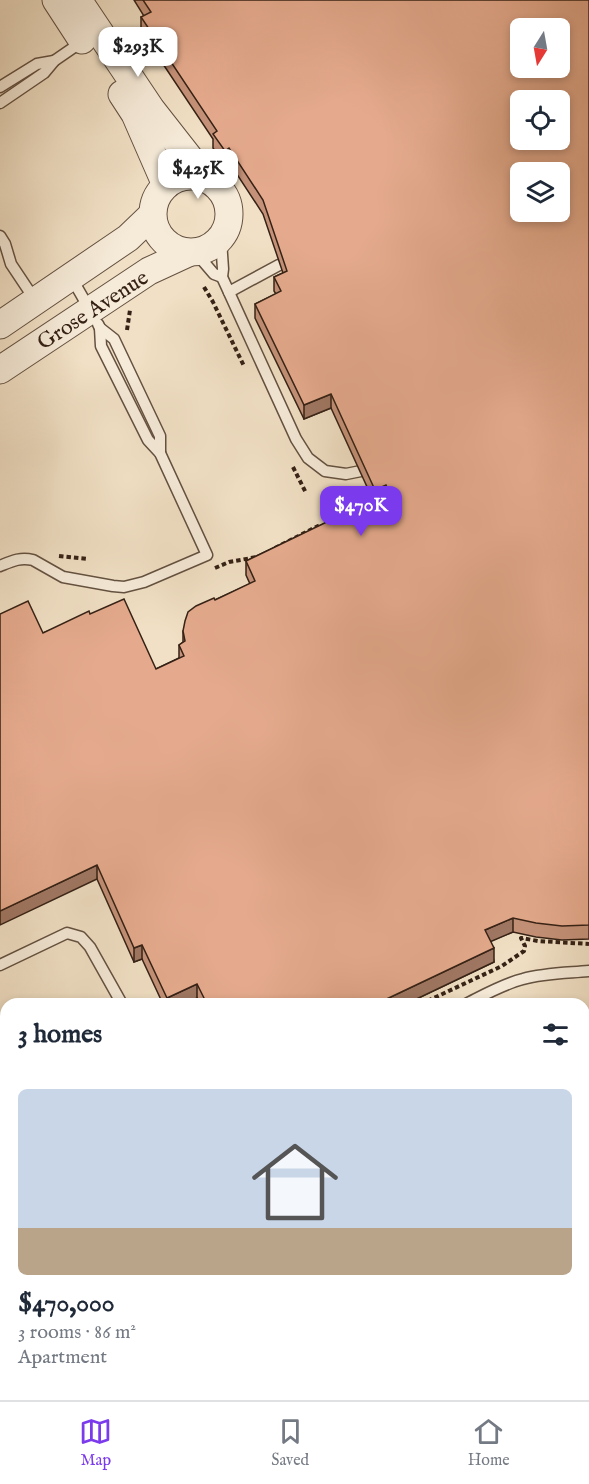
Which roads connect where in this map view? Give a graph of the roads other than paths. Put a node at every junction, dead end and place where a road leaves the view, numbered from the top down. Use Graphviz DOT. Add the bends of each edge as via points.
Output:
graph roads {
  1 [pos="56,0"];
  2 [pos="78,0"];
  3 [pos="90,36"];
  4 [pos="54,61"];
  5 [pos="0,87"];
  6 [pos="0,103"];
  7 [pos="205,178"];
  8 [pos="166,185"];
  9 [pos="152,215"];
  10 [pos="0,236"];
  11 [pos="220,240"];
  12 [pos="0,255"];
  13 [pos="194,262"];
  14 [pos="11,264"];
  15 [pos="279,265"];
  16 [pos="70,276"];
  17 [pos="222,277"];
  18 [pos="229,292"];
  19 [pos="35,300"];
  20 [pos="95,319"];
  21 [pos="0,325"];
  22 [pos="0,370"];
  23 [pos="371,459"];
  24 [pos="387,466"];
  25 [pos="361,471"];
  26 [pos="0,566"];
  27 [pos="0,965"];
  28 [pos="589,971"];
  29 [pos="120,998"];
  30 [pos="479,998"];
  1 -- 3 [label="street"];
  2 -- 3 [label="street"];
  3 -- 4 [label="lane"];
  3 -- 7 [label="street"];
  3 -- 8 [label="street" via="106,71 135,114"];
  4 -- 5 [label="lane" via="37,64"];
  4 -- 6 [label="lane" via="44,73"];
  7 -- 8 [label="street" via="178,178"];
  7 -- 11 [label="street" via="218,186 230,212 228,227"];
  8 -- 9 [label="street" via="158,194"];
  9 -- 13 [label="street" via="163,241"];
  9 -- 16 [label="street, Grose Avenue" via="128,238"];
  10 -- 14 [label="lane"];
  11 -- 13 [label="street"];
  11 -- 17 [label="lane"];
  12 -- 14 [label="lane"];
  13 -- 17 [label="lane"];
  13 -- 20 [label="street, Grose Avenue" via="149,271"];
  14 -- 19 [label="lane"];
  15 -- 18 [label="lane"];
  16 -- 19 [label="street, Grose Avenue"];
  16 -- 20 [label="lane"];
  17 -- 18 [label="lane"];
  18 -- 25 [label="lane" via="308,458 325,471"];
  19 -- 21 [label="street, Grose Avenue"];
  20 -- 22 [label="street, Grose Avenue"];
  20 -- 26 [label="lane" via="114,339 160,435 160,453 207,555 124,587 63,577 28,559"];
  23 -- 25 [label="lane"];
  24 -- 25 [label="lane"];
  27 -- 29 [label="lane" via="67,933 81,937 90,947"];
  28 -- 30 [label="lane" via="539,975"];
}
